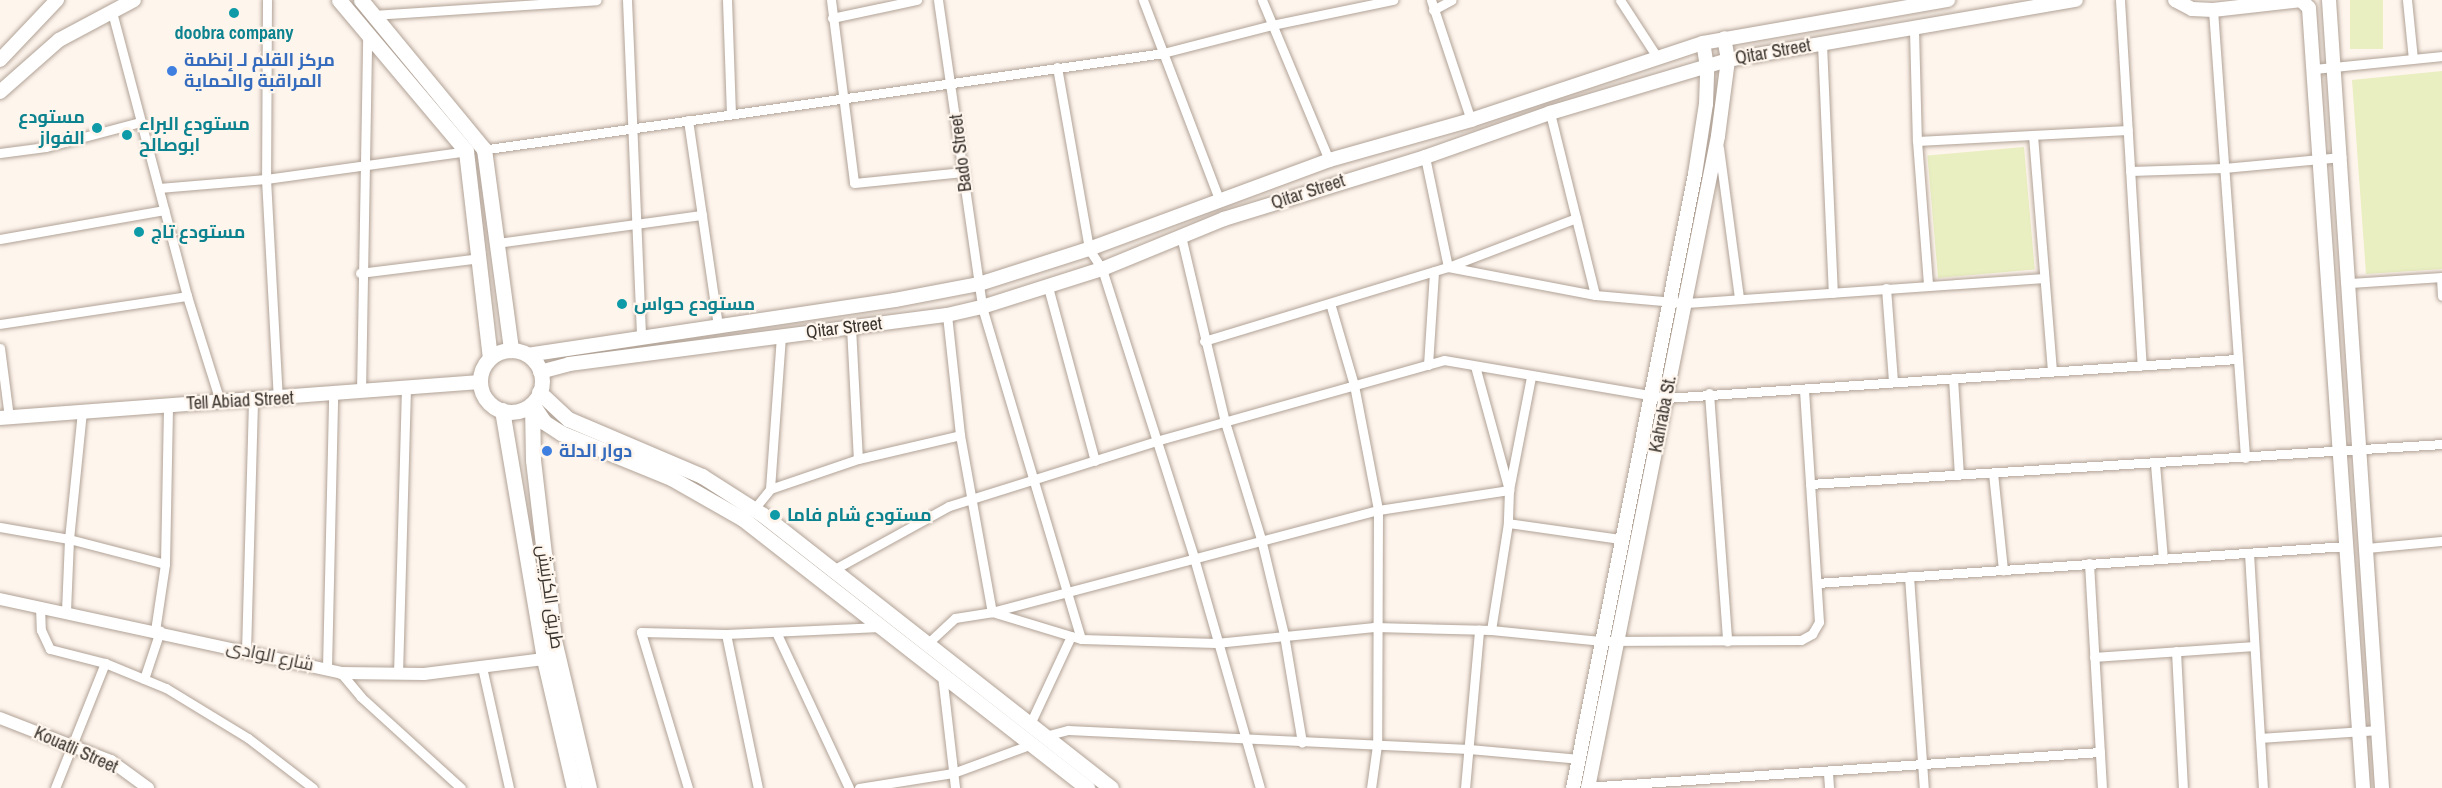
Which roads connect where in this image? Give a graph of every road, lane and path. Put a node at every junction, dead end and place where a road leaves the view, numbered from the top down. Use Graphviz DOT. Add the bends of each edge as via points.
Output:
graph roads {
  1 [pos="57,0"];
  2 [pos="134,0"];
  3 [pos="267,0"];
  4 [pos="339,0"];
  5 [pos="361,0"];
  6 [pos="596,0"];
  7 [pos="627,0"];
  8 [pos="728,0"];
  9 [pos="831,0"];
  10 [pos="917,0"];
  11 [pos="938,0"];
  12 [pos="1143,0"];
  13 [pos="1262,0"];
  14 [pos="1393,0"];
  15 [pos="1452,0"];
  16 [pos="1620,0"];
  17 [pos="1948,0"];
  18 [pos="2076,0"];
  19 [pos="2120,0"];
  20 [pos="2175,0"];
  21 [pos="2301,0"];
  22 [pos="2329,0"];
  23 [pos="2407,0"];
  24 [pos="1928,3"];
  25 [pos="1432,5"];
  26 [pos="2213,10"];
  27 [pos="112,12"];
  28 [pos="373,15"];
  29 [pos="1844,16"];
  30 [pos="832,18"];
  31 [pos="1272,25"];
  32 [pos="1932,26"];
  33 [pos="1914,30"];
  34 [pos="366,32"];
  35 [pos="1724,39"];
  36 [pos="1850,40"];
  37 [pos="1703,43"];
  38 [pos="1822,44"];
  39 [pos="1163,53"];
  40 [pos="2442,56"];
  41 [pos="1657,57"];
  42 [pos="2413,59"];
  43 [pos="0,60"];
  44 [pos="1728,60"];
  45 [pos="1057,67"];
  46 [pos="1707,67"];
  47 [pos="2335,67"];
  48 [pos="2314,69"];
  49 [pos="953,81"];
  50 [pos="0,92"];
  51 [pos="841,96"];
  52 [pos="731,113"];
  53 [pos="1550,113"];
  54 [pos="688,120"];
  55 [pos="1471,120"];
  56 [pos="140,122"];
  57 [pos="632,128"];
  58 [pos="2128,130"];
  59 [pos="2033,135"];
  60 [pos="1718,136"];
  61 [pos="1917,141"];
  62 [pos="484,149"];
  63 [pos="466,151"];
  64 [pos="0,153"];
  65 [pos="2341,157"];
  66 [pos="1425,158"];
  67 [pos="2320,159"];
  68 [pos="1329,160"];
  69 [pos="363,163"];
  70 [pos="2224,168"];
  71 [pos="2130,171"];
  72 [pos="963,172"];
  73 [pos="266,179"];
  74 [pos="159,188"];
  75 [pos="1219,199"];
  76 [pos="164,210"];
  77 [pos="702,215"];
  78 [pos="1576,218"];
  79 [pos="636,225"];
  80 [pos="1181,236"];
  81 [pos="0,239"];
  82 [pos="497,243"];
  83 [pos="1089,249"];
  84 [pos="480,258"];
  85 [pos="1448,267"];
  86 [pos="1102,269"];
  87 [pos="1434,271"];
  88 [pos="360,273"];
  89 [pos="2441,277"];
  90 [pos="2044,278"];
  91 [pos="2350,283"];
  92 [pos="979,284"];
  93 [pos="1928,284"];
  94 [pos="1048,287"];
  95 [pos="1886,288"];
  96 [pos="1833,293"];
  97 [pos="187,296"];
  98 [pos="1595,296"];
  99 [pos="1739,297"];
  100 [pos="2442,297"];
  101 [pos="1667,299"];
  102 [pos="1330,303"];
  103 [pos="1686,303"];
  104 [pos="982,307"];
  105 [pos="807,312"];
  106 [pos="947,315"];
  107 [pos="0,324"];
  108 [pos="718,325"];
  109 [pos="851,327"];
  110 [pos="810,333"];
  111 [pos="641,336"];
  112 [pos="781,337"];
  113 [pos="1204,341"];
  114 [pos="0,348"];
  115 [pos="511,350"];
  116 [pos="527,355"];
  117 [pos="490,357"];
  118 [pos="2237,359"];
  119 [pos="1428,364"];
  120 [pos="2142,365"];
  121 [pos="1475,366"];
  122 [pos="2052,371"];
  123 [pos="540,372"];
  124 [pos="1531,377"];
  125 [pos="1953,378"];
  126 [pos="480,382"];
  127 [pos="1893,382"];
  128 [pos="1354,385"];
  129 [pos="406,388"];
  130 [pos="1804,388"];
  131 [pos="361,392"];
  132 [pos="1649,393"];
  133 [pos="1709,393"];
  134 [pos="333,394"];
  135 [pos="536,398"];
  136 [pos="1666,398"];
  137 [pos="253,400"];
  138 [pos="278,400"];
  139 [pos="220,401"];
  140 [pos="168,405"];
  141 [pos="502,410"];
  142 [pos="82,412"];
  143 [pos="4,418"];
  144 [pos="1225,422"];
  145 [pos="960,435"];
  146 [pos="1156,441"];
  147 [pos="2442,444"];
  148 [pos="2360,449"];
  149 [pos="2339,450"];
  150 [pos="2245,458"];
  151 [pos="858,459"];
  152 [pos="1095,460"];
  153 [pos="2155,464"];
  154 [pos="1993,473"];
  155 [pos="1959,475"];
  156 [pos="1031,481"];
  157 [pos="1810,484"];
  158 [pos="770,489"];
  159 [pos="1509,490"];
  160 [pos="971,499"];
  161 [pos="753,509"];
  162 [pos="1378,510"];
  163 [pos="1508,523"];
  164 [pos="0,527"];
  165 [pos="69,539"];
  166 [pos="1262,539"];
  167 [pos="1622,539"];
  168 [pos="2442,541"];
  169 [pos="2346,546"];
  170 [pos="2366,548"];
  171 [pos="2249,553"];
  172 [pos="1194,558"];
  173 [pos="2163,559"];
  174 [pos="2089,563"];
  175 [pos="165,564"];
  176 [pos="833,570"];
  177 [pos="2003,570"];
  178 [pos="1909,576"];
  179 [pos="1817,583"];
  180 [pos="1066,592"];
  181 [pos="0,599"];
  182 [pos="40,606"];
  183 [pos="66,611"];
  184 [pos="992,612"];
  185 [pos="884,626"];
  186 [pos="1374,627"];
  187 [pos="1479,630"];
  188 [pos="1491,630"];
  189 [pos="157,631"];
  190 [pos="776,632"];
  191 [pos="726,634"];
  192 [pos="1284,635"];
  193 [pos="1071,636"];
  194 [pos="1081,639"];
  195 [pos="1618,639"];
  196 [pos="1602,641"];
  197 [pos="1727,641"];
  198 [pos="1216,642"];
  199 [pos="927,644"];
  200 [pos="2254,646"];
  201 [pos="2176,651"];
  202 [pos="246,652"];
  203 [pos="2094,657"];
  204 [pos="544,659"];
  205 [pos="105,663"];
  206 [pos="482,667"];
  207 [pos="327,668"];
  208 [pos="341,673"];
  209 [pos="942,673"];
  210 [pos="398,674"];
  211 [pos="144,679"];
  212 [pos="0,718"];
  213 [pos="1030,724"];
  214 [pos="2378,730"];
  215 [pos="2359,732"];
  216 [pos="2260,738"];
  217 [pos="1248,739"];
  218 [pos="1038,740"];
  219 [pos="1302,742"];
  220 [pos="1377,745"];
  221 [pos="73,746"];
  222 [pos="1469,749"];
  223 [pos="2100,752"];
  224 [pos="1579,759"];
  225 [pos="1922,767"];
  226 [pos="953,773"];
  227 [pos="1828,773"];
  228 [pos="1738,783"];
  229 [pos="1573,786"];
  230 [pos="1646,786"];
  231 [pos="873,787"];
  232 [pos="55,788"];
  233 [pos="148,788"];
  234 [pos="313,788"];
  235 [pos="461,788"];
  236 [pos="509,788"];
  237 [pos="574,788"];
  238 [pos="589,788"];
  239 [pos="688,788"];
  240 [pos="758,788"];
  241 [pos="849,788"];
  242 [pos="859,788"];
  243 [pos="955,788"];
  244 [pos="1087,788"];
  245 [pos="1111,788"];
  246 [pos="1260,788"];
  247 [pos="1371,788"];
  248 [pos="1464,788"];
  249 [pos="1588,788"];
  250 [pos="1829,788"];
  251 [pos="1924,788"];
  252 [pos="2102,788"];
  253 [pos="2183,788"];
  254 [pos="2263,788"];
  255 [pos="2363,788"];
  256 [pos="2382,788"];
  1 -- 43 [label="main road"];
  2 -- 27 [label="main road"];
  3 -- 73 [label="street"];
  4 -- 34 [label="main road"];
  5 -- 28 [label="main road"];
  6 -- 28 [label="street"];
  7 -- 57 [label="street"];
  8 -- 52 [label="street"];
  9 -- 30 [label="street"];
  10 -- 30 [label="street"];
  11 -- 49 [label="street, Bado Street"];
  12 -- 39 [label="street"];
  13 -- 31 [label="street"];
  14 -- 31 [label="street"];
  15 -- 25 [label="street"];
  16 -- 41 [label="street"];
  17 -- 24 [label="main road, Qitar Street"];
  18 -- 32 [label="main road, Qitar Street"];
  19 -- 58 [label="street"];
  20 -- 26 [label="main road" via="2192,9"];
  21 -- 26 [label="main road"];
  21 -- 48 [label="main road" via="2309,8"];
  22 -- 47 [label="main road"];
  23 -- 42 [label="street"];
  24 -- 29 [label="main road, Qitar Street"];
  24 -- 32 [label="main road"];
  25 -- 55 [label="street"];
  26 -- 70 [label="street"];
  27 -- 50 [label="main road" via="59,40"];
  27 -- 56 [label="street"];
  28 -- 62 [label="main road"];
  29 -- 35 [label="main road, Qitar Street"];
  29 -- 36 [label="main road"];
  30 -- 51 [label="street"];
  31 -- 39 [label="street"];
  31 -- 68 [label="street"];
  32 -- 33 [label="main road, Qitar Street"];
  33 -- 36 [label="main road, Qitar Street"];
  33 -- 61 [label="street"];
  34 -- 63 [label="main road"];
  34 -- 69 [label="street" via="369,43"];
  35 -- 37 [label="main road, Qitar Street"];
  35 -- 44 [label="main road, Kahraba St."];
  36 -- 38 [label="main road, Qitar Street"];
  37 -- 41 [label="main road, Qitar Street"];
  37 -- 46 [label="main road, Kahraba St."];
  38 -- 44 [label="main road, Qitar Street"];
  38 -- 96 [label="street"];
  39 -- 45 [label="street"];
  39 -- 75 [label="street"];
  40 -- 42 [label="street"];
  41 -- 55 [label="main road, Qitar Street"];
  42 -- 47 [label="street"];
  44 -- 46 [label="main road, Qitar Street"];
  44 -- 60 [label="main road, Kahraba St."];
  45 -- 49 [label="street"];
  45 -- 83 [label="street"];
  46 -- 53 [label="main road, Qitar Street"];
  46 -- 101 [label="main road, Kahraba St." via="1695,174"];
  47 -- 48 [label="street"];
  47 -- 65 [label="main road"];
  48 -- 67 [label="main road"];
  49 -- 51 [label="street"];
  49 -- 72 [label="street, Bado Street"];
  51 -- 52 [label="street"];
  51 -- 72 [label="street" via="854,183"];
  52 -- 54 [label="street"];
  53 -- 66 [label="main road, Qitar Street"];
  53 -- 78 [label="street"];
  54 -- 57 [label="street"];
  54 -- 77 [label="street"];
  55 -- 68 [label="main road, Qitar Street"];
  56 -- 64 [label="street" via="46,147"];
  56 -- 74 [label="street"];
  57 -- 62 [label="street"];
  57 -- 79 [label="street"];
  58 -- 59 [label="street"];
  58 -- 71 [label="street"];
  59 -- 61 [label="street"];
  59 -- 90 [label="street"];
  60 -- 99 [label="street"];
  60 -- 103 [label="main road, Kahraba St."];
  61 -- 93 [label="street"];
  62 -- 63 [label="street"];
  62 -- 82 [label="main road"];
  63 -- 69 [label="street"];
  63 -- 84 [label="main road"];
  65 -- 67 [label="street"];
  65 -- 91 [label="main road"];
  66 -- 80 [label="main road, Qitar Street"];
  66 -- 85 [label="street"];
  67 -- 70 [label="street"];
  67 -- 149 [label="main road"];
  68 -- 75 [label="main road, Qitar Street"];
  69 -- 73 [label="street"];
  69 -- 88 [label="street"];
  70 -- 71 [label="street"];
  70 -- 118 [label="street"];
  71 -- 120 [label="street"];
  72 -- 92 [label="street, Bado Street"];
  73 -- 74 [label="street"];
  73 -- 138 [label="street"];
  74 -- 76 [label="street"];
  75 -- 83 [label="main road, Qitar Street"];
  76 -- 81 [label="street"];
  76 -- 97 [label="street"];
  77 -- 79 [label="street"];
  77 -- 108 [label="street"];
  78 -- 85 [label="street"];
  78 -- 98 [label="street"];
  79 -- 82 [label="street"];
  79 -- 111 [label="street"];
  80 -- 86 [label="main road, Qitar Street"];
  80 -- 113 [label="street"];
  82 -- 115 [label="main road"];
  83 -- 86 [label="street"];
  83 -- 92 [label="main road, Qitar Street"];
  84 -- 88 [label="street"];
  84 -- 117 [label="main road"];
  85 -- 87 [label="street"];
  85 -- 98 [label="street"];
  86 -- 94 [label="main road, Qitar Street"];
  86 -- 146 [label="street"];
  87 -- 102 [label="street"];
  87 -- 119 [label="street"];
  88 -- 131 [label="street"];
  89 -- 91 [label="street"];
  89 -- 100 [label="street"];
  90 -- 93 [label="street"];
  90 -- 122 [label="street"];
  91 -- 148 [label="main road"];
  92 -- 104 [label="street, Bado Street"];
  92 -- 105 [label="main road, Qitar Street"];
  93 -- 95 [label="street"];
  94 -- 104 [label="main road, Qitar Street"];
  94 -- 152 [label="street"];
  95 -- 96 [label="street"];
  95 -- 127 [label="street"];
  96 -- 99 [label="street"];
  97 -- 107 [label="street"];
  97 -- 139 [label="street"];
  98 -- 101 [label="street"];
  99 -- 103 [label="street"];
  101 -- 103 [label="street"];
  101 -- 132 [label="main road, Kahraba St."];
  102 -- 113 [label="street"];
  102 -- 128 [label="street"];
  103 -- 136 [label="main road, Kahraba St."];
  104 -- 106 [label="main road, Qitar Street"];
  104 -- 156 [label="street, Bado Street"];
  105 -- 108 [label="main road, Qitar Street"];
  105 -- 110 [label="main road"];
  106 -- 109 [label="main road, Qitar Street"];
  106 -- 145 [label="street"];
  108 -- 111 [label="main road, Qitar Street"];
  109 -- 110 [label="main road, Qitar Street"];
  109 -- 151 [label="street"];
  110 -- 112 [label="main road, Qitar Street"];
  111 -- 116 [label="main road, Qitar Street"];
  112 -- 123 [label="main road, Qitar Street" via="646,353"];
  112 -- 158 [label="street"];
  113 -- 144 [label="street"];
  114 -- 143 [label="street"];
  115 -- 116 [label="main road"];
  115 -- 117 [label="main road"];
  116 -- 123 [label="main road"];
  117 -- 126 [label="main road"];
  118 -- 120 [label="street"];
  118 -- 150 [label="street"];
  119 -- 121 [label="street" via="1444,360"];
  119 -- 128 [label="street"];
  120 -- 122 [label="street"];
  121 -- 124 [label="street"];
  121 -- 159 [label="street"];
  122 -- 125 [label="street"];
  123 -- 135 [label="main road"];
  124 -- 132 [label="street"];
  124 -- 159 [label="street"];
  125 -- 127 [label="street"];
  125 -- 155 [label="street"];
  126 -- 129 [label="main road, Tell Abiad Street"];
  126 -- 141 [label="main road" via="487,400"];
  127 -- 130 [label="street"];
  128 -- 144 [label="street"];
  128 -- 162 [label="street"];
  129 -- 131 [label="main road, Tell Abiad Street"];
  129 -- 210 [label="street"];
  130 -- 133 [label="street"];
  130 -- 157 [label="street"];
  131 -- 134 [label="main road, Tell Abiad Street"];
  132 -- 136 [label="street"];
  132 -- 167 [label="main road, Kahraba St."];
  133 -- 136 [label="street"];
  133 -- 197 [label="street"];
  134 -- 138 [label="main road, Tell Abiad Street"];
  134 -- 207 [label="street"];
  135 -- 141 [label="main road" via="519,410"];
  135 -- 161 [label="main road" via="568,419 702,476"];
  135 -- 185 [label="main road" via="544,422 561,433 670,478 743,519"];
  135 -- 238 [label="main road, طريق الكرنيش" via="533,460 554,640"];
  136 -- 195 [label="main road, Kahraba St."];
  137 -- 138 [label="main road, Tell Abiad Street"];
  137 -- 139 [label="main road, Tell Abiad Street"];
  137 -- 202 [label="street"];
  139 -- 140 [label="main road, Tell Abiad Street"];
  140 -- 142 [label="main road, Tell Abiad Street"];
  140 -- 175 [label="street"];
  141 -- 204 [label="main road, طريق الكرنيش"];
  142 -- 143 [label="main road, Tell Abiad Street"];
  142 -- 165 [label="street"];
  144 -- 146 [label="street"];
  144 -- 166 [label="street"];
  145 -- 151 [label="street"];
  145 -- 160 [label="street"];
  146 -- 152 [label="street"];
  146 -- 172 [label="street"];
  147 -- 148 [label="street"];
  148 -- 149 [label="street"];
  148 -- 170 [label="main road"];
  149 -- 150 [label="street"];
  149 -- 169 [label="main road"];
  150 -- 153 [label="street"];
  151 -- 158 [label="street"];
  152 -- 156 [label="street"];
  153 -- 154 [label="street"];
  153 -- 173 [label="street"];
  154 -- 155 [label="street"];
  154 -- 177 [label="street"];
  155 -- 157 [label="street"];
  156 -- 160 [label="street"];
  156 -- 180 [label="street, Bado Street"];
  157 -- 179 [label="street"];
  158 -- 161 [label="street"];
  159 -- 162 [label="street"];
  159 -- 163 [label="street"];
  160 -- 176 [label="street" via="949,506"];
  160 -- 184 [label="street"];
  161 -- 176 [label="main road"];
  162 -- 166 [label="street"];
  162 -- 186 [label="street"];
  163 -- 167 [label="street"];
  163 -- 188 [label="street"];
  164 -- 165 [label="street"];
  165 -- 175 [label="street"];
  165 -- 183 [label="street"];
  166 -- 172 [label="street"];
  166 -- 192 [label="street"];
  167 -- 196 [label="main road, Kahraba St."];
  168 -- 170 [label="street"];
  169 -- 171 [label="street"];
  169 -- 215 [label="main road"];
  170 -- 214 [label="main road"];
  171 -- 173 [label="street"];
  171 -- 200 [label="street"];
  172 -- 180 [label="street"];
  172 -- 198 [label="street"];
  173 -- 174 [label="street"];
  174 -- 177 [label="street"];
  174 -- 203 [label="street"];
  175 -- 189 [label="street"];
  176 -- 199 [label="main road"];
  177 -- 178 [label="street"];
  178 -- 179 [label="street"];
  178 -- 225 [label="street"];
  179 -- 197 [label="street" via="1819,622 1812,634 1802,640"];
  180 -- 184 [label="street"];
  180 -- 194 [label="street, Bado Street"];
  181 -- 182 [label="street, شارع الوادى"];
  182 -- 183 [label="street, شارع الوادى"];
  182 -- 205 [label="street" via="40,630 50,650"];
  183 -- 189 [label="street, شارع الوادى"];
  184 -- 193 [label="street"];
  184 -- 199 [label="street" via="955,618"];
  185 -- 190 [label="street"];
  185 -- 209 [label="main road"];
  186 -- 187 [label="street"];
  186 -- 192 [label="street"];
  186 -- 220 [label="street"];
  187 -- 188 [label="street"];
  187 -- 222 [label="street"];
  188 -- 196 [label="street"];
  189 -- 202 [label="street, شارع الوادى"];
  189 -- 211 [label="street"];
  190 -- 191 [label="street"];
  190 -- 241 [label="street"];
  191 -- 239 [label="street" via="641,632"];
  191 -- 240 [label="street"];
  192 -- 198 [label="street"];
  192 -- 219 [label="street"];
  193 -- 194 [label="street"];
  193 -- 213 [label="street"];
  194 -- 198 [label="street"];
  195 -- 196 [label="street"];
  195 -- 197 [label="street"];
  195 -- 249 [label="main road, Kahraba St."];
  196 -- 224 [label="main road, Kahraba St."];
  198 -- 217 [label="street"];
  199 -- 213 [label="main road"];
  200 -- 201 [label="street"];
  200 -- 216 [label="street"];
  201 -- 203 [label="street"];
  201 -- 253 [label="street"];
  202 -- 207 [label="street, شارع الوادى"];
  203 -- 223 [label="street"];
  204 -- 206 [label="street, شارع الوادى"];
  204 -- 237 [label="main road, طريق الكرنيش"];
  205 -- 211 [label="street"];
  205 -- 221 [label="street"];
  206 -- 210 [label="street, شارع الوادى"];
  206 -- 236 [label="street"];
  207 -- 208 [label="street, شارع الوادى"];
  208 -- 210 [label="street, شارع الوادى"];
  208 -- 235 [label="street" via="361,697"];
  209 -- 218 [label="main road"];
  209 -- 226 [label="street"];
  211 -- 234 [label="street" via="166,688 248,738"];
  212 -- 221 [label="street, Kouatli Street"];
  213 -- 218 [label="main road"];
  214 -- 215 [label="street"];
  214 -- 256 [label="main road"];
  215 -- 216 [label="street"];
  215 -- 255 [label="main road"];
  216 -- 254 [label="street"];
  217 -- 218 [label="street" via="1068,730"];
  217 -- 219 [label="street"];
  217 -- 246 [label="street"];
  218 -- 226 [label="street"];
  218 -- 244 [label="main road"];
  218 -- 245 [label="main road"];
  219 -- 220 [label="street"];
  220 -- 222 [label="street"];
  220 -- 247 [label="street"];
  221 -- 232 [label="street"];
  221 -- 233 [label="street, Kouatli Street" via="111,761"];
  222 -- 224 [label="street"];
  222 -- 248 [label="street"];
  223 -- 225 [label="street"];
  223 -- 252 [label="street"];
  224 -- 229 [label="main road, Kahraba St."];
  225 -- 227 [label="street"];
  225 -- 251 [label="street"];
  226 -- 231 [label="street"];
  226 -- 243 [label="street"];
  227 -- 228 [label="street"];
  227 -- 250 [label="street"];
  228 -- 230 [label="street"];
  229 -- 249 [label="street"];
  230 -- 249 [label="street"];
  231 -- 242 [label="street"];
}
